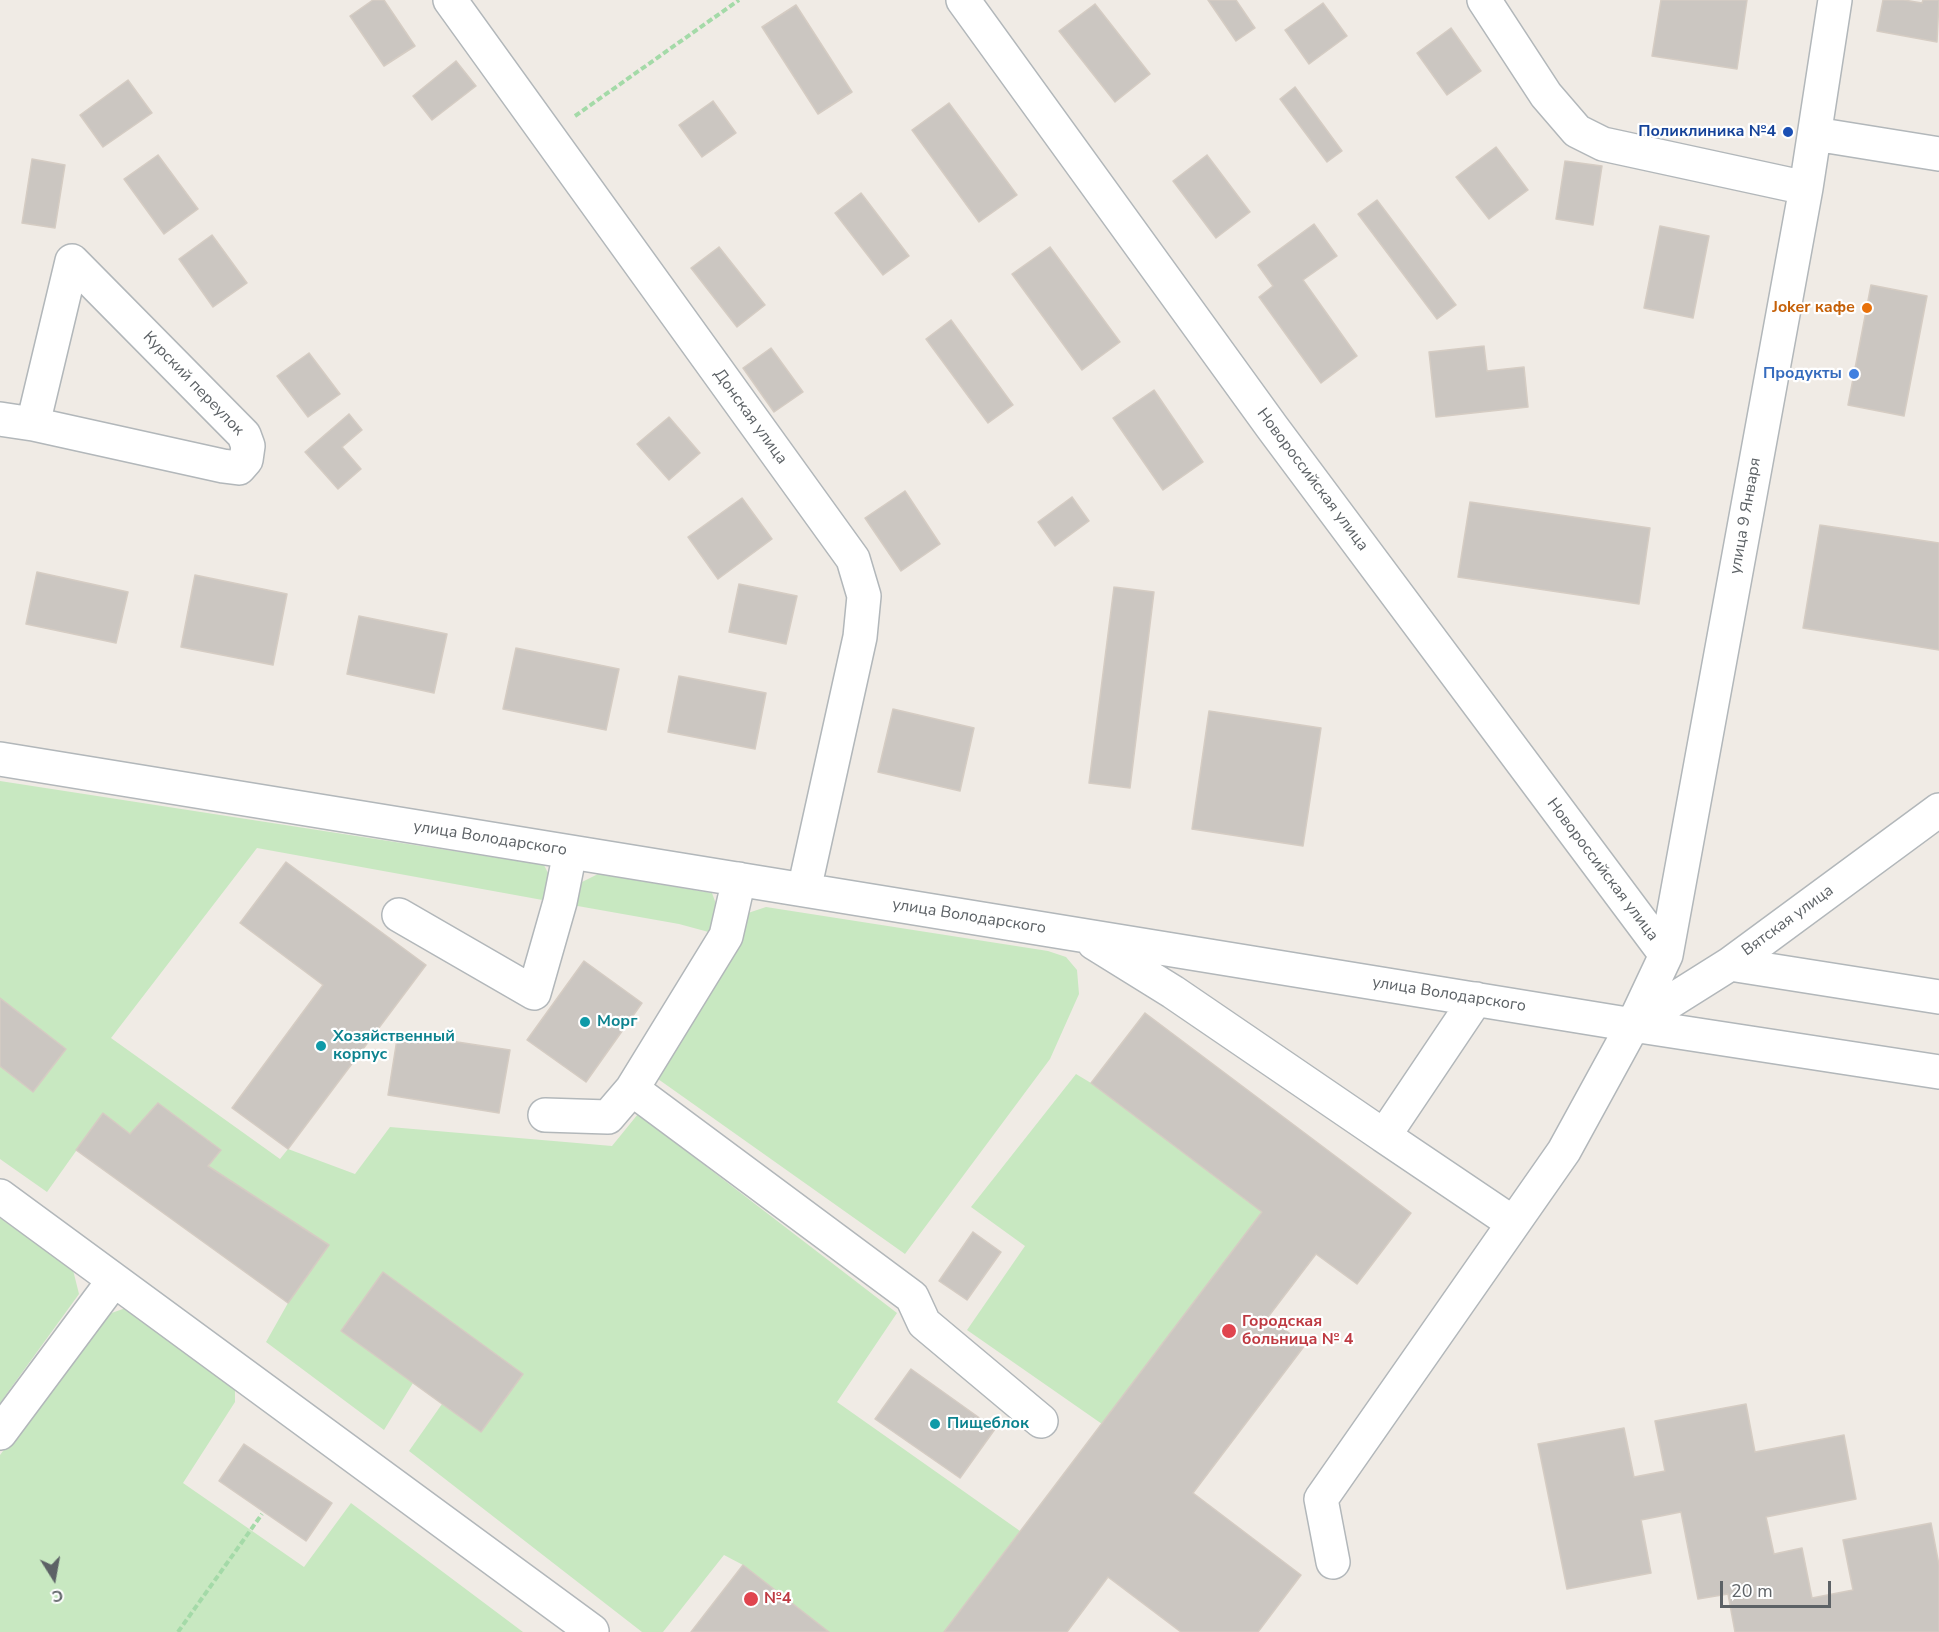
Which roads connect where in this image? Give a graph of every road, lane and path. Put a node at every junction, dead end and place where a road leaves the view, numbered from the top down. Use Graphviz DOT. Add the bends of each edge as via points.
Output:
graph roads {
  1 [pos="450,0"];
  2 [pos="739,0"];
  3 [pos="963,0"];
  4 [pos="1484,0"];
  5 [pos="1835,0"];
  6 [pos="1815,134"];
  7 [pos="547,136"];
  8 [pos="1939,154"];
  9 [pos="1806,188"];
  10 [pos="0,419"];
  11 [pos="33,424"];
  12 [pos="0,759"];
  13 [pos="1939,810"];
  14 [pos="570,852"];
  15 [pos="739,879"];
  16 [pos="804,890"];
  17 [pos="399,915"];
  18 [pos="1082,935"];
  19 [pos="1666,956"];
  20 [pos="1730,964"];
  21 [pos="1939,997"];
  22 [pos="1476,999"];
  23 [pos="1633,1025"];
  24 [pos="1939,1072"];
  25 [pos="632,1089"];
  26 [pos="545,1115"];
  27 [pos="1384,1136"];
  28 [pos="0,1196"];
  29 [pos="1513,1223"];
  30 [pos="114,1280"];
  31 [pos="1041,1421"];
  32 [pos="0,1433"];
  33 [pos="262,1514"];
  34 [pos="1333,1562"];
  35 [pos="592,1631"];
  36 [pos="178,1632"];
  1 -- 7 [label="street, Донская улица"];
  2 -- 7 [label="path"];
  3 -- 19 [label="street, Новороссийская улица" via="1280,437"];
  4 -- 9 [label="street" via="1546,95 1577,131 1603,144"];
  5 -- 6 [label="street, улица 9 Января"];
  6 -- 8 [label="street"];
  6 -- 9 [label="street, улица 9 Января"];
  7 -- 16 [label="street, Донская улица" via="853,559 864,596 860,637"];
  9 -- 19 [label="street, улица 9 Января"];
  10 -- 11 [label="street, Курский переулок"];
  11 -- 11 [label="street, Курский переулок" via="72,261 244,435 248,446 246,460 239,468"];
  12 -- 14 [label="street, улица Володарского"];
  13 -- 20 [label="street, Вятская улица"];
  14 -- 15 [label="street, улица Володарского"];
  14 -- 17 [label="street" via="534,993"];
  15 -- 16 [label="street, улица Володарского"];
  15 -- 25 [label="street" via="726,936"];
  16 -- 18 [label="street, улица Володарского"];
  18 -- 22 [label="street, улица Володарского"];
  18 -- 27 [label="street"];
  19 -- 23 [label="street, улица 9 Января"];
  20 -- 21 [label="street"];
  20 -- 23 [label="street, Вятская улица"];
  22 -- 23 [label="street, улица Володарского"];
  22 -- 27 [label="street"];
  23 -- 24 [label="street, улица Володарского"];
  23 -- 29 [label="street, улица 9 Января" via="1564,1151"];
  25 -- 26 [label="street" via="608,1117"];
  25 -- 31 [label="street" via="912,1297 924,1323"];
  27 -- 29 [label="street"];
  28 -- 30 [label="street"];
  29 -- 34 [label="street, улица 9 Января" via="1320,1499"];
  30 -- 32 [label="street"];
  30 -- 35 [label="street"];
  33 -- 36 [label="path"];
}
